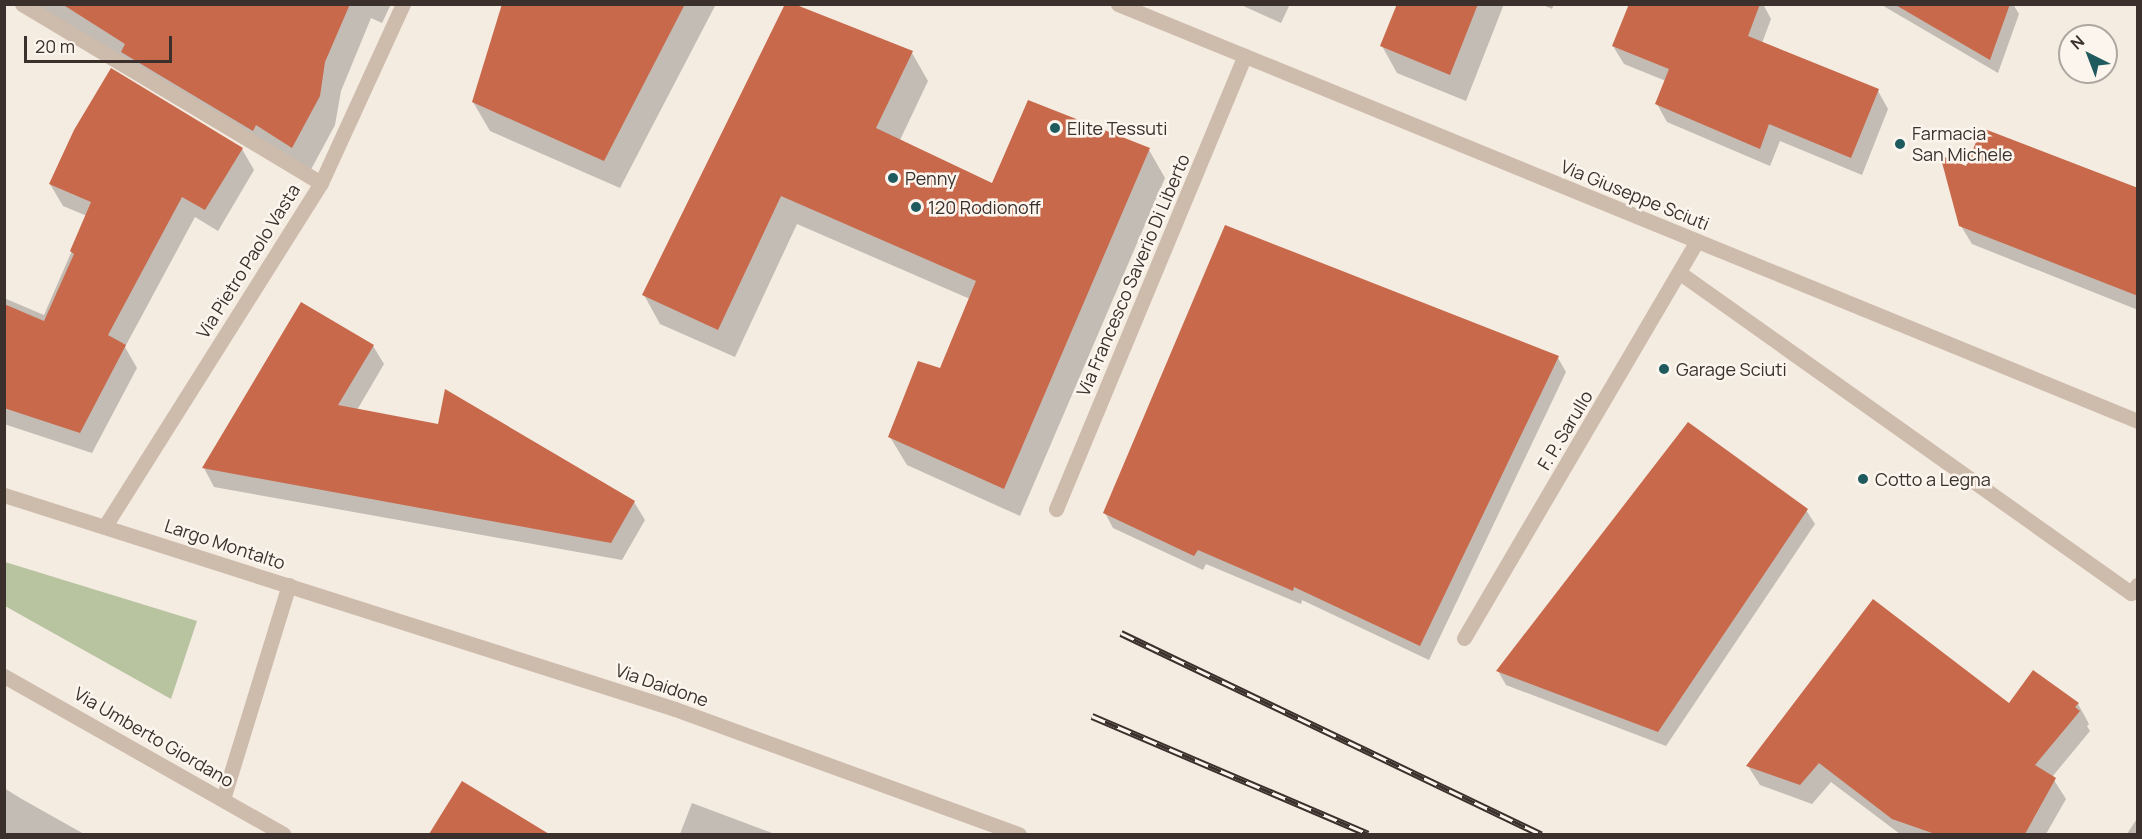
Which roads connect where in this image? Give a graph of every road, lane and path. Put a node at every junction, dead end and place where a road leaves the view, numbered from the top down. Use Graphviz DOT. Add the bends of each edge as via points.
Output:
graph roads {
  1 [pos="22,4"];
  2 [pos="403,4"];
  3 [pos="1118,4"];
  4 [pos="1245,56"];
  5 [pos="321,183"];
  6 [pos="1697,241"];
  7 [pos="1680,273"];
  8 [pos="2138,421"];
  9 [pos="4,495"];
  10 [pos="1056,509"];
  11 [pos="105,526"];
  12 [pos="2138,584"];
  13 [pos="289,585"];
  14 [pos="1464,638"];
  15 [pos="4,676"];
  16 [pos="223,799"];
  17 [pos="283,834"];
  18 [pos="1019,834"];
  1 -- 5 [label="street"];
  2 -- 5 [label="street, Via Pietro Paolo Vasta"];
  3 -- 4 [label="street, Via Giuseppe Sciuti"];
  4 -- 6 [label="street, Via Giuseppe Sciuti"];
  4 -- 10 [label="street, Via Francesco Saverio Di Liberto"];
  5 -- 11 [label="street, Via Pietro Paolo Vasta"];
  6 -- 7 [label="street, F. P. Sarullo"];
  6 -- 8 [label="street, Via Giuseppe Sciuti"];
  7 -- 12 [label="street" via="2131,593"];
  7 -- 14 [label="street, F. P. Sarullo"];
  9 -- 11 [label="street, Largo Montalto"];
  11 -- 13 [label="street, Largo Montalto"];
  13 -- 16 [label="street, Largo Montalto"];
  13 -- 18 [label="street, Via Daidone" via="675,709"];
  15 -- 16 [label="street, Via Umberto Giordano"];
  16 -- 17 [label="street, Via Umberto Giordano"];
}
